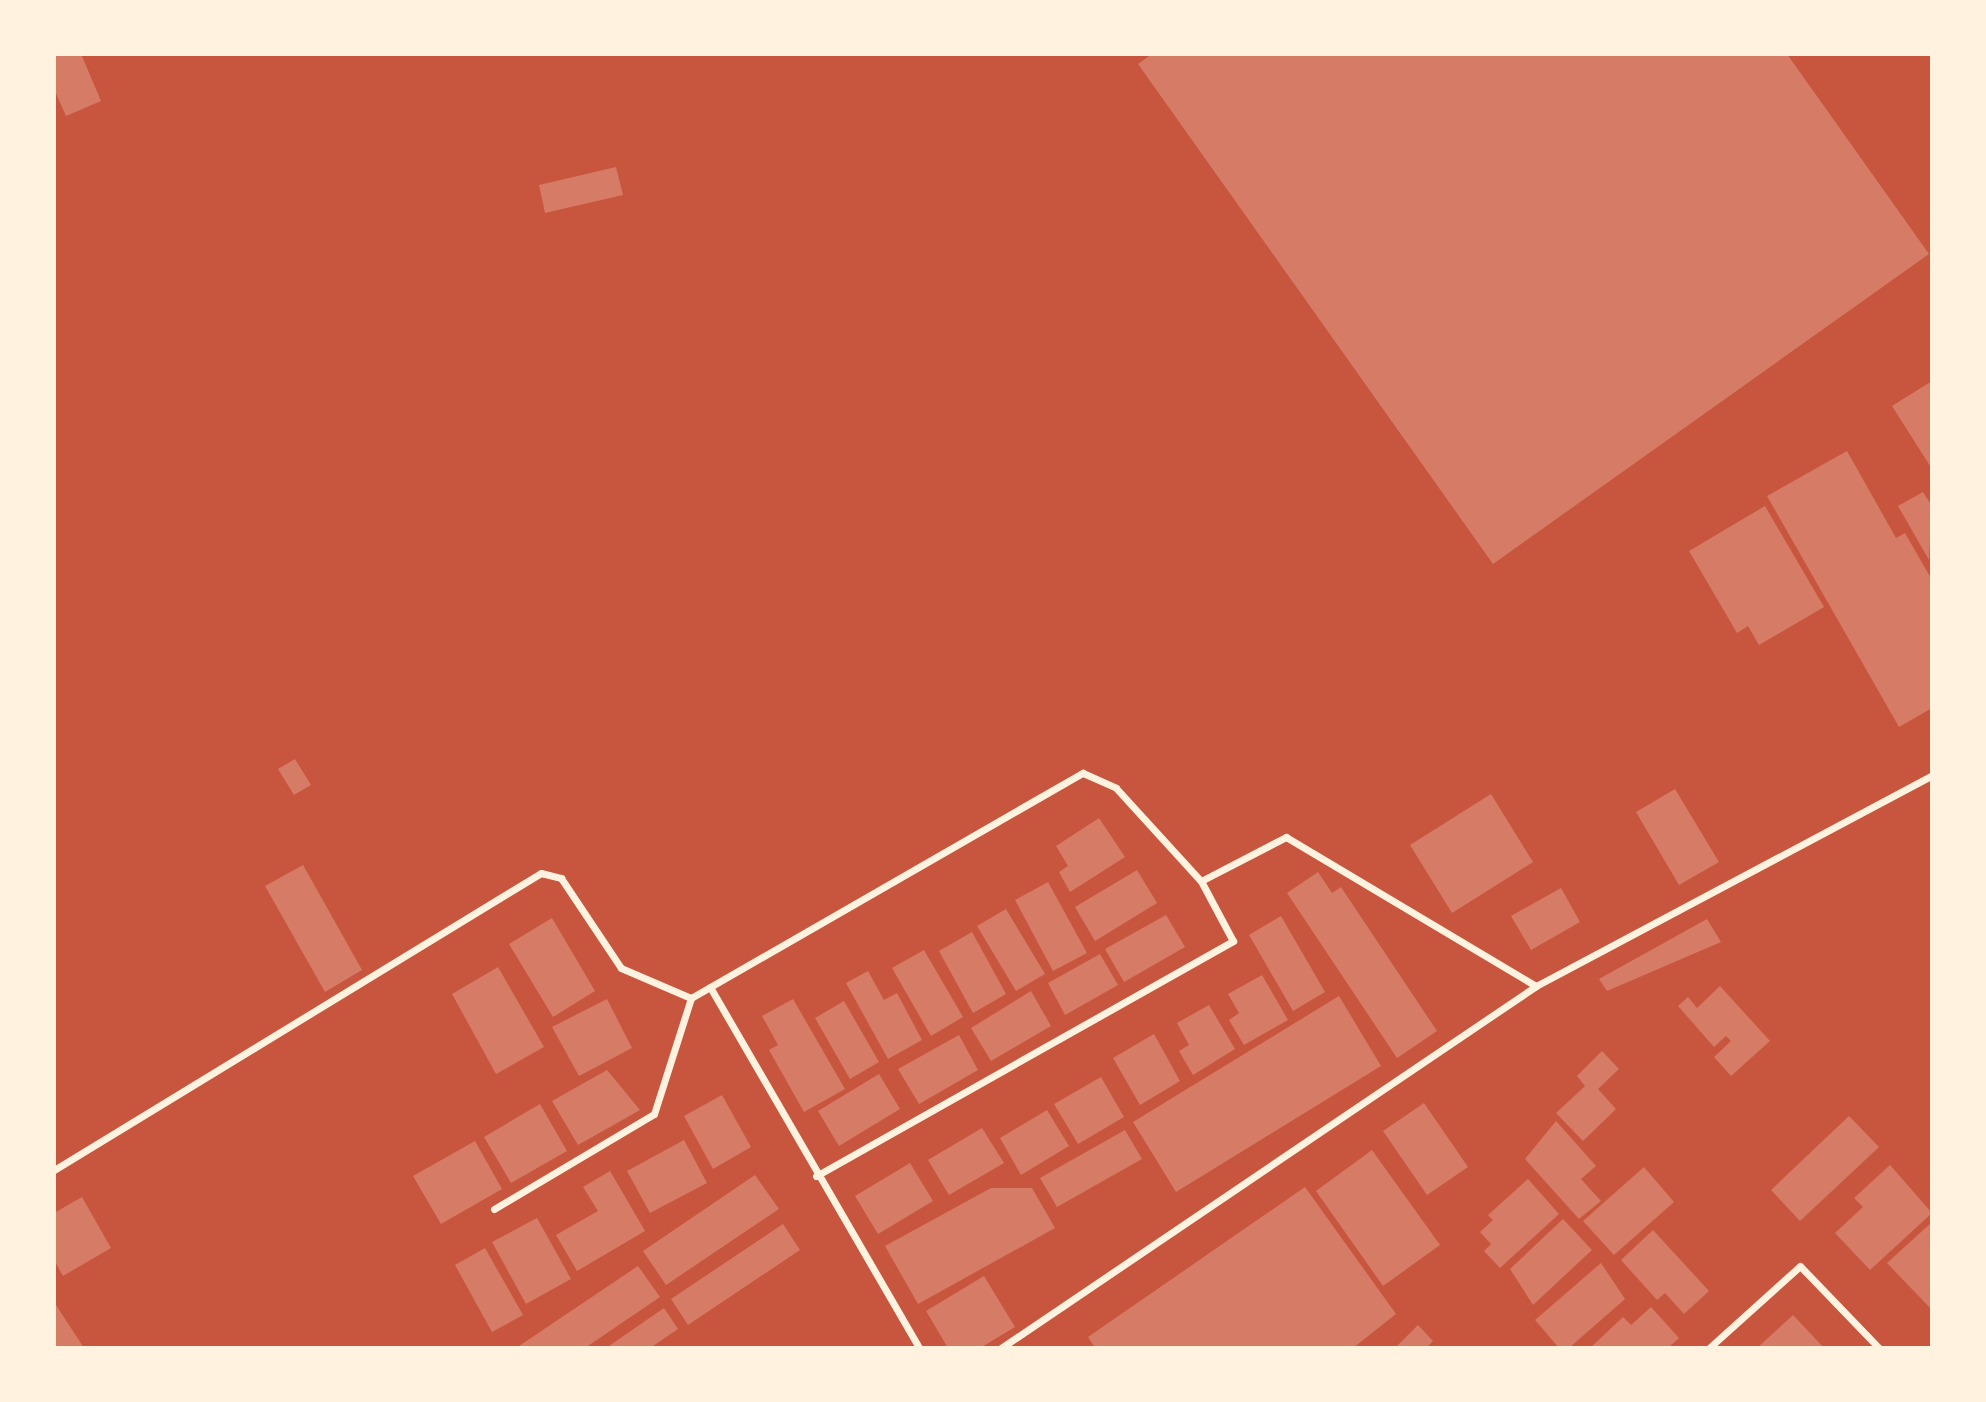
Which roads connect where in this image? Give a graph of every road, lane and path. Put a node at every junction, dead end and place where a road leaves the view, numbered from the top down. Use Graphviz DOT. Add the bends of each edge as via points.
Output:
graph roads {
  1 [pos="1932,775"];
  2 [pos="1201,880"];
  3 [pos="1536,986"];
  4 [pos="710,987"];
  5 [pos="691,999"];
  6 [pos="54,1170"];
  7 [pos="816,1176"];
  8 [pos="494,1209"];
  9 [pos="919,1348"];
  10 [pos="1001,1348"];
  11 [pos="1709,1348"];
  12 [pos="1879,1348"];
  1 -- 3 [label="street"];
  2 -- 3 [label="street" via="1286,837"];
  2 -- 4 [label="street" via="1116,788 1083,773"];
  2 -- 7 [label="street" via="1234,941"];
  3 -- 10 [label="street"];
  4 -- 5 [label="street"];
  4 -- 7 [label="street"];
  5 -- 6 [label="street" via="621,968 561,878 541,873"];
  5 -- 8 [label="street" via="654,1114"];
  7 -- 9 [label="street"];
  11 -- 12 [label="street" via="1800,1266"];
}
